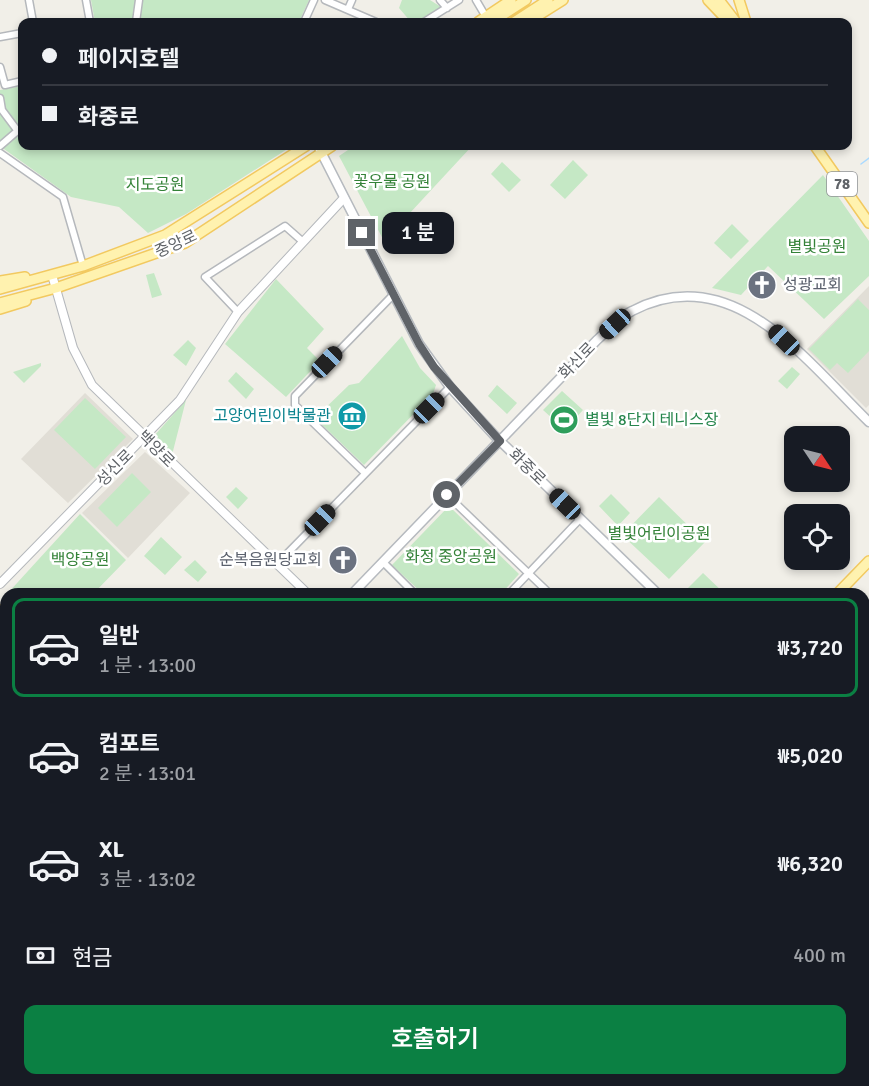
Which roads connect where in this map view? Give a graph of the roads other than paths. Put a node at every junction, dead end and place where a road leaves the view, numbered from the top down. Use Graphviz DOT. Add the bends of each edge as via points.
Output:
graph roads {
  1 [pos="29,0"];
  2 [pos="86,0"];
  3 [pos="139,0"];
  4 [pos="314,0"];
  5 [pos="325,0"];
  6 [pos="352,0"];
  7 [pos="440,0"];
  8 [pos="459,0"];
  9 [pos="476,0"];
  10 [pos="511,0"];
  11 [pos="526,0"];
  12 [pos="548,0"];
  13 [pos="563,0"];
  14 [pos="708,0"];
  15 [pos="713,0"];
  16 [pos="739,0"];
  17 [pos="722,2"];
  18 [pos="447,8"];
  19 [pos="348,9"];
  20 [pos="32,18"];
  21 [pos="89,18"];
  22 [pos="137,18"];
  23 [pos="306,18"];
  24 [pos="367,18"];
  25 [pos="431,18"];
  26 [pos="484,18"];
  27 [pos="489,18"];
  28 [pos="491,18"];
  29 [pos="520,18"];
  30 [pos="534,18"];
  31 [pos="727,18"];
  32 [pos="728,18"];
  33 [pos="729,18"];
  34 [pos="745,18"];
  35 [pos="18,34"];
  36 [pos="0,37"];
  37 [pos="0,67"];
  38 [pos="18,82"];
  39 [pos="2,85"];
  40 [pos="0,92"];
  41 [pos="0,98"];
  42 [pos="18,127"];
  43 [pos="18,131"];
  44 [pos="0,146"];
  45 [pos="300,150"];
  46 [pos="319,150"];
  47 [pos="320,150"];
  48 [pos="818,150"];
  49 [pos="824,150"];
  50 [pos="0,153"];
  51 [pos="344,198"];
  52 [pos="869,214"];
  53 [pos="869,222"];
  54 [pos="302,241"];
  55 [pos="83,266"];
  56 [pos="52,275"];
  57 [pos="0,281"];
  58 [pos="56,288"];
  59 [pos="0,289"];
  60 [pos="394,294"];
  61 [pos="0,303"];
  62 [pos="0,309"];
  63 [pos="238,312"];
  64 [pos="450,387"];
  65 [pos="869,422"];
  66 [pos="145,438"];
  67 [pos="500,441"];
  68 [pos="365,473"];
  69 [pos="447,495"];
  70 [pos="579,519"];
  71 [pos="869,561"];
  72 [pos="382,562"];
  73 [pos="277,564"];
  74 [pos="529,573"];
  75 [pos="0,584"];
  76 [pos="302,588"];
  77 [pos="358,588"];
  78 [pos="409,588"];
  79 [pos="515,588"];
  80 [pos="544,588"];
  81 [pos="652,588"];
  82 [pos="843,588"];
  1 -- 20 [label="street"];
  2 -- 21 [label="street"];
  3 -- 22 [label="street"];
  4 -- 23 [label="street"];
  5 -- 19 [label="street"];
  6 -- 19 [label="street"];
  7 -- 18 [label="street"];
  8 -- 18 [label="street"];
  9 -- 26 [label="street"];
  10 -- 27 [label="main road"];
  11 -- 28 [label="main road"];
  12 -- 29 [label="main road"];
  13 -- 30 [label="main road"];
  14 -- 31 [label="main road"];
  15 -- 32 [label="main road"];
  16 -- 34 [label="main road"];
  17 -- 33 [label="main road"];
  18 -- 25 [label="street"];
  19 -- 24 [label="street"];
  35 -- 36 [label="street"];
  37 -- 39 [label="street"];
  38 -- 39 [label="street"];
  39 -- 40 [label="street"];
  41 -- 42 [label="street" via="2,110"];
  43 -- 44 [label="street"];
  45 -- 55 [label="main road, 중앙로" via="165,235"];
  46 -- 58 [label="main road, 중앙로" via="185,243"];
  47 -- 51 [label="main road, 화중로"];
  48 -- 53 [label="main road, 78"];
  49 -- 52 [label="main road, 78"];
  50 -- 55 [label="street" via="63,197"];
  51 -- 54 [label="street, 성신로"];
  51 -- 60 [label="main road, 화중로"];
  54 -- 63 [label="street, 성신로"];
  54 -- 63 [label="street" via="285,226 205,277"];
  55 -- 56 [label="main road, 중앙로"];
  56 -- 57 [label="main road"];
  56 -- 58 [label="street, 백양로"];
  56 -- 59 [label="main road, 중앙로"];
  58 -- 61 [label="main road, 중앙로"];
  58 -- 62 [label="main road"];
  58 -- 66 [label="street, 백양로" via="81,368"];
  60 -- 64 [label="main road, 화중로" via="419,344"];
  60 -- 68 [label="street" via="295,396 295,405"];
  63 -- 66 [label="street, 성신로" via="180,400"];
  64 -- 67 [label="main road, 화중로"];
  64 -- 68 [label="street"];
  65 -- 67 [label="main road, 화신로" via="760,319 721,301 680,296 631,311 597,340"];
  66 -- 73 [label="street, 백양로"];
  66 -- 75 [label="street, 성신로"];
  67 -- 69 [label="main road, 화신로"];
  67 -- 70 [label="main road, 화중로"];
  68 -- 73 [label="street"];
  69 -- 72 [label="main road, 화신로"];
  69 -- 74 [label="street"];
  70 -- 74 [label="street"];
  70 -- 81 [label="main road, 화중로"];
  71 -- 82 [label="main road"];
  72 -- 77 [label="main road, 화신로"];
  72 -- 78 [label="street"];
  73 -- 76 [label="street, 백양로"];
  74 -- 79 [label="street"];
  74 -- 80 [label="street"];
}
